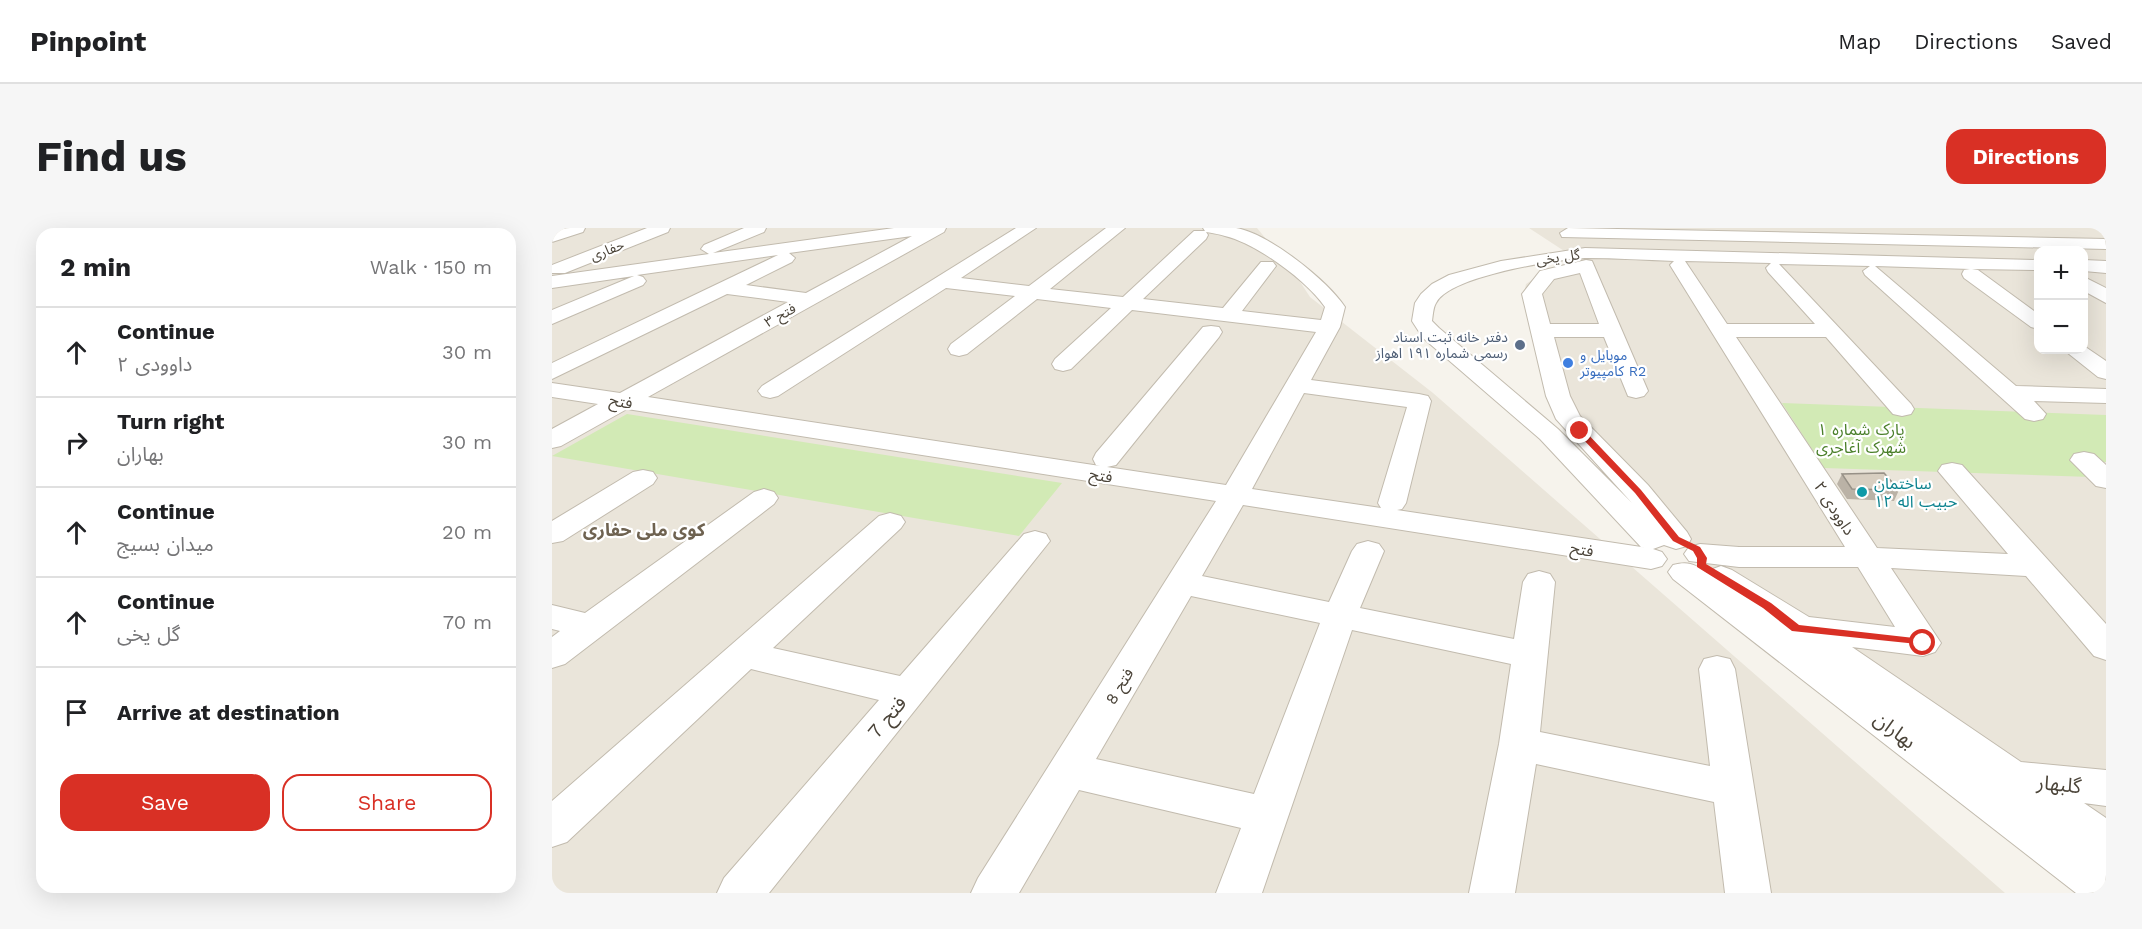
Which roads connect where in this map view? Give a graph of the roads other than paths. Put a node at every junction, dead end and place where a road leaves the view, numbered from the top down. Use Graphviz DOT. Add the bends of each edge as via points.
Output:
graph roads {
  1 [pos="577,228"];
  2 [pos="638,228"];
  3 [pos="662,228"];
  4 [pos="758,228"];
  5 [pos="932,228"];
  6 [pos="938,228"];
  7 [pos="1028,228"];
  8 [pos="1117,228"];
  9 [pos="1633,230"];
  10 [pos="1206,232"];
  11 [pos="1777,232"];
  12 [pos="1568,233"];
  13 [pos="1899,233"];
  14 [pos="552,237"];
  15 [pos="2106,244"];
  16 [pos="795,253"];
  17 [pos="552,261"];
  18 [pos="1525,261"];
  19 [pos="1810,264"];
  20 [pos="673,265"];
  21 [pos="1586,265"];
  22 [pos="1679,265"];
  23 [pos="2034,265"];
  24 [pos="1267,266"];
  25 [pos="1775,268"];
  26 [pos="552,271"];
  27 [pos="1872,271"];
  28 [pos="2095,273"];
  29 [pos="1971,274"];
  30 [pos="2034,276"];
  31 [pos="552,282"];
  32 [pos="942,282"];
  33 [pos="724,288"];
  34 [pos="1033,293"];
  35 [pos="1532,294"];
  36 [pos="2106,297"];
  37 [pos="810,299"];
  38 [pos="1128,303"];
  39 [pos="1228,315"];
  40 [pos="552,318"];
  41 [pos="2034,320"];
  42 [pos="1329,327"];
  43 [pos="1541,330"];
  44 [pos="1721,330"];
  45 [pos="1612,331"];
  46 [pos="1832,331"];
  47 [pos="1211,333"];
  48 [pos="959,349"];
  49 [pos="2081,354"];
  50 [pos="1063,364"];
  51 [pos="2106,372"];
  52 [pos="552,373"];
  53 [pos="1297,385"];
  54 [pos="647,388"];
  55 [pos="552,390"];
  56 [pos="770,391"];
  57 [pos="1636,391"];
  58 [pos="2010,393"];
  59 [pos="2106,396"];
  60 [pos="622,401"];
  61 [pos="1902,409"];
  62 [pos="2034,414"];
  63 [pos="552,440"];
  64 [pos="1106,459"];
  65 [pos="2084,460"];
  66 [pos="1952,471"];
  67 [pos="643,478"];
  68 [pos="2106,480"];
  69 [pos="1239,488"];
  70 [pos="764,498"];
  71 [pos="1392,503"];
  72 [pos="890,522"];
  73 [pos="552,534"];
  74 [pos="1035,541"];
  75 [pos="1368,551"];
  76 [pos="1673,553"];
  77 [pos="1867,557"];
  78 [pos="2035,566"];
  79 [pos="1539,582"];
  80 [pos="1181,583"];
  81 [pos="1340,616"];
  82 [pos="552,617"];
  83 [pos="589,626"];
  84 [pos="1796,628"];
  85 [pos="2106,647"];
  86 [pos="552,655"];
  87 [pos="745,655"];
  88 [pos="1530,655"];
  89 [pos="1717,669"];
  90 [pos="908,692"];
  91 [pos="1519,744"];
  92 [pos="1068,770"];
  93 [pos="2012,779"];
  94 [pos="2089,786"];
  95 [pos="1734,789"];
  96 [pos="1267,815"];
  97 [pos="552,828"];
  98 [pos="2104,834"];
  99 [pos="2106,888"];
  100 [pos="740,893"];
  101 [pos="994,893"];
  102 [pos="1239,893"];
  103 [pos="1492,893"];
  104 [pos="1748,893"];
  1 -- 14 [label="street"];
  2 -- 17 [label="street, حفاری"];
  3 -- 26 [label="street, حفاری"];
  4 -- 20 [label="street"];
  5 -- 20 [label="street"];
  6 -- 37 [label="street, فتح ۳"];
  7 -- 32 [label="street"];
  8 -- 34 [label="street"];
  9 -- 11 [label="street"];
  9 -- 12 [label="street"];
  10 -- 38 [label="street"];
  10 -- 42 [label="street" via="1234,233 1302,274 1332,300 1335,307"];
  11 -- 13 [label="street"];
  11 -- 19 [label="street"];
  13 -- 15 [label="street"];
  16 -- 33 [label="street"];
  18 -- 19 [label="street, گل یخی" via="1585,253"];
  18 -- 35 [label="street"];
  18 -- 76 [label="street, گل یخی" via="1446,284 1428,298 1422,321 1549,434"];
  19 -- 23 [label="street, گل یخی"];
  19 -- 25 [label="street, گل یخی"];
  19 -- 27 [label="street, گل یخی"];
  20 -- 31 [label="street"];
  20 -- 40 [label="street"];
  21 -- 22 [label="street, گل یخی"];
  21 -- 35 [label="street, گل یخی" via="1547,275"];
  21 -- 45 [label="street"];
  22 -- 25 [label="street, گل یخی"];
  22 -- 44 [label="street, داوودی ۲"];
  24 -- 39 [label="street"];
  25 -- 46 [label="street"];
  27 -- 29 [label="street, گل یخی"];
  27 -- 58 [label="street"];
  28 -- 36 [label="street"];
  29 -- 30 [label="street, گل یخی"];
  29 -- 41 [label="street"];
  32 -- 34 [label="street"];
  32 -- 56 [label="street"];
  33 -- 37 [label="street"];
  33 -- 52 [label="street"];
  34 -- 38 [label="street"];
  34 -- 48 [label="street"];
  35 -- 43 [label="street"];
  37 -- 54 [label="street, فتح ۳"];
  38 -- 39 [label="street"];
  38 -- 50 [label="street"];
  39 -- 42 [label="street"];
  42 -- 53 [label="street, فتح 8"];
  43 -- 45 [label="street"];
  43 -- 76 [label="street" via="1558,396 1569,419 1638,491"];
  44 -- 46 [label="street"];
  44 -- 77 [label="street, داوودی ۲"];
  45 -- 57 [label="street"];
  46 -- 61 [label="street"];
  47 -- 64 [label="street"];
  49 -- 51 [label="street"];
  52 -- 54 [label="street, فتح"];
  53 -- 69 [label="street, فتح 8"];
  53 -- 71 [label="street" via="1419,401"];
  54 -- 60 [label="street, فتح ۳"];
  54 -- 64 [label="street, فتح"];
  55 -- 60 [label="street, فتح"];
  58 -- 59 [label="street"];
  58 -- 62 [label="street"];
  60 -- 63 [label="street, فتح ۳"];
  60 -- 69 [label="street, فتح"];
  64 -- 69 [label="street, فتح"];
  65 -- 68 [label="street"];
  66 -- 78 [label="street"];
  67 -- 73 [label="street"];
  69 -- 71 [label="street, فتح"];
  69 -- 76 [label="street, فتح"];
  69 -- 80 [label="street, فتح 8"];
  70 -- 83 [label="street"];
  71 -- 76 [label="street, فتح"];
  72 -- 87 [label="street"];
  74 -- 90 [label="street, فتح 7"];
  75 -- 81 [label="street"];
  76 -- 77 [label="street"];
  76 -- 84 [label="street, بهاران" via="1767,605"];
  76 -- 99 [label="street, بهاران"];
  77 -- 78 [label="street"];
  77 -- 84 [label="street, داوودی ۲" via="1923,643"];
  78 -- 85 [label="street"];
  79 -- 88 [label="street"];
  80 -- 81 [label="street"];
  80 -- 92 [label="street, فتح 8"];
  81 -- 88 [label="street"];
  81 -- 96 [label="street"];
  82 -- 83 [label="street"];
  83 -- 86 [label="street"];
  84 -- 93 [label="street, بهاران"];
  87 -- 90 [label="street"];
  87 -- 97 [label="street"];
  88 -- 91 [label="street"];
  89 -- 95 [label="street"];
  90 -- 100 [label="street, فتح 7"];
  91 -- 95 [label="street"];
  91 -- 103 [label="street"];
  92 -- 96 [label="street"];
  92 -- 101 [label="street, فتح 8"];
  93 -- 94 [label="street, گلبهار"];
  93 -- 98 [label="street, بهاران"];
  94 -- 98 [label="street" via="2070,797"];
  95 -- 104 [label="street"];
  96 -- 102 [label="street"];
}
